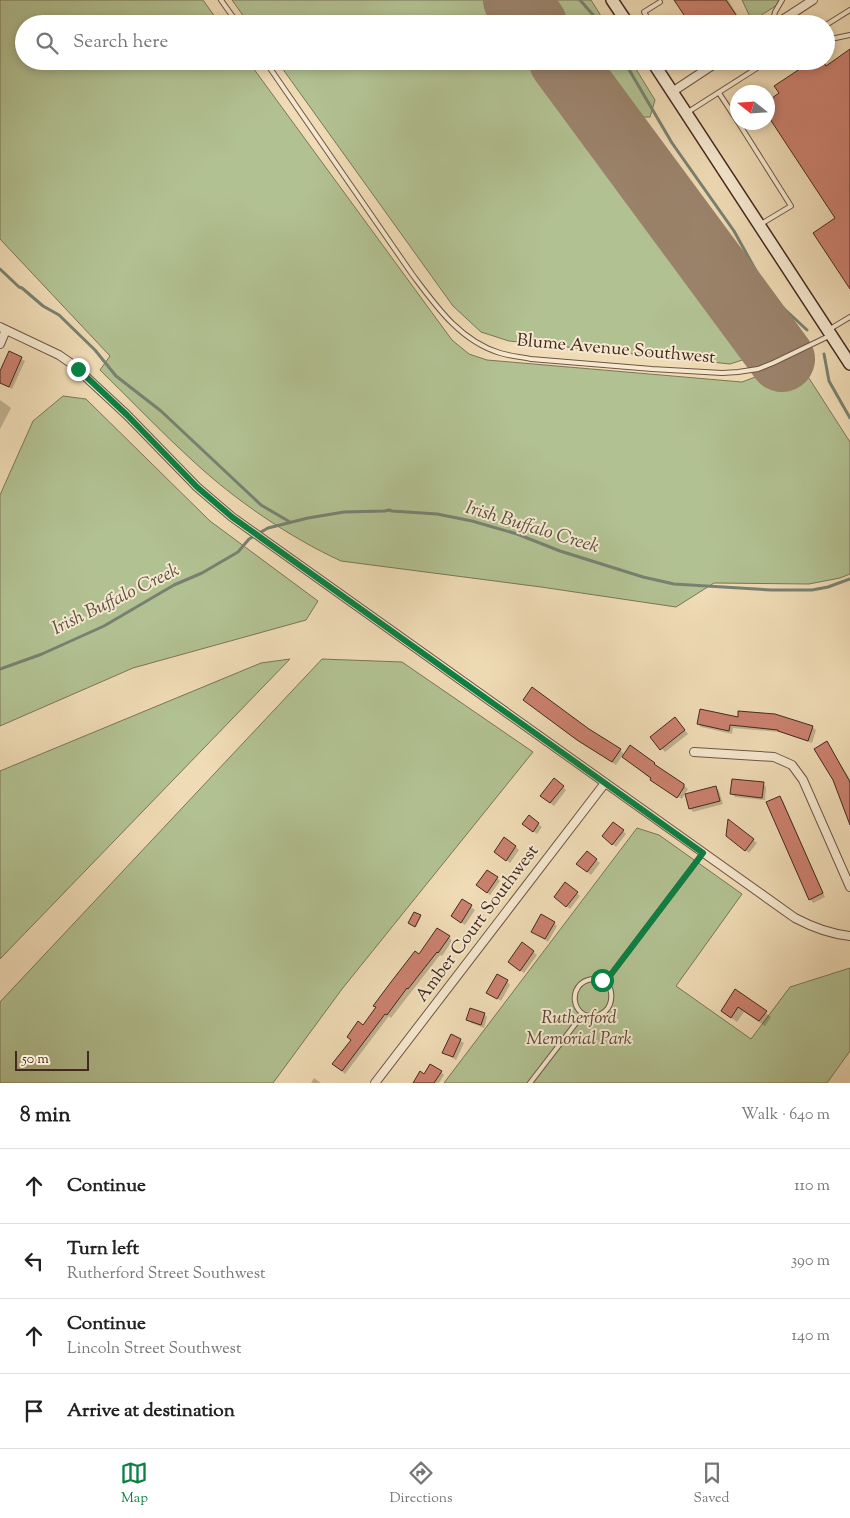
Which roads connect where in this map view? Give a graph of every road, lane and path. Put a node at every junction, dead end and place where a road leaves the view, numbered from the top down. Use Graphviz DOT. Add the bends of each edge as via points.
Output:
graph roads {
  1 [pos="221,0"];
  2 [pos="612,0"];
  3 [pos="782,0"];
  4 [pos="813,0"];
  5 [pos="660,2"];
  6 [pos="850,10"];
  7 [pos="232,15"];
  8 [pos="622,15"];
  9 [pos="646,15"];
  10 [pos="774,15"];
  11 [pos="790,15"];
  12 [pos="835,19"];
  13 [pos="850,35"];
  14 [pos="835,38"];
  15 [pos="271,70"];
  16 [pos="658,70"];
  17 [pos="705,70"];
  18 [pos="754,70"];
  19 [pos="672,92"];
  20 [pos="719,93"];
  21 [pos="730,110"];
  22 [pos="687,114"];
  23 [pos="743,130"];
  24 [pos="759,225"];
  25 [pos="850,317"];
  26 [pos="3,329"];
  27 [pos="830,332"];
  28 [pos="0,344"];
  29 [pos="850,364"];
  30 [pos="694,752"];
  31 [pos="605,783"];
  32 [pos="703,853"];
  33 [pos="850,887"];
  34 [pos="850,936"];
  35 [pos="606,981"];
  36 [pos="583,1014"];
  37 [pos="375,1083"];
  38 [pos="530,1083"];
  1 -- 7 [label="lane"];
  2 -- 8 [label="street"];
  3 -- 10 [label="lane"];
  4 -- 11 [label="street"];
  5 -- 9 [label="lane" via="644,12"];
  6 -- 12 [label="lane"];
  13 -- 14 [label="lane"];
  15 -- 27 [label="lane, Blume Avenue Southwest" via="435,304 474,342 500,353 530,359 722,373 758,369"];
  16 -- 19 [label="street"];
  17 -- 19 [label="street"];
  18 -- 20 [label="lane"];
  19 -- 22 [label="street"];
  20 -- 21 [label="lane"];
  20 -- 22 [label="lane"];
  22 -- 24 [label="street"];
  23 -- 24 [label="lane" via="791,206"];
  24 -- 27 [label="street"];
  25 -- 27 [label="lane, Blume Avenue Southwest"];
  26 -- 28 [label="street"];
  26 -- 31 [label="street" via="72,364 197,487 232,517"];
  27 -- 29 [label="street"];
  30 -- 33 [label="street" via="774,757 792,765 803,780"];
  31 -- 32 [label="street"];
  31 -- 37 [label="street, Amber Court Southwest"];
  32 -- 34 [label="street" via="795,918"];
  32 -- 35 [label="lane"];
  35 -- 36 [label="lane" via="612,992 610,1005 602,1014"];
  35 -- 36 [label="lane" via="592,979 580,984 575,1001"];
  36 -- 38 [label="lane"];
}
